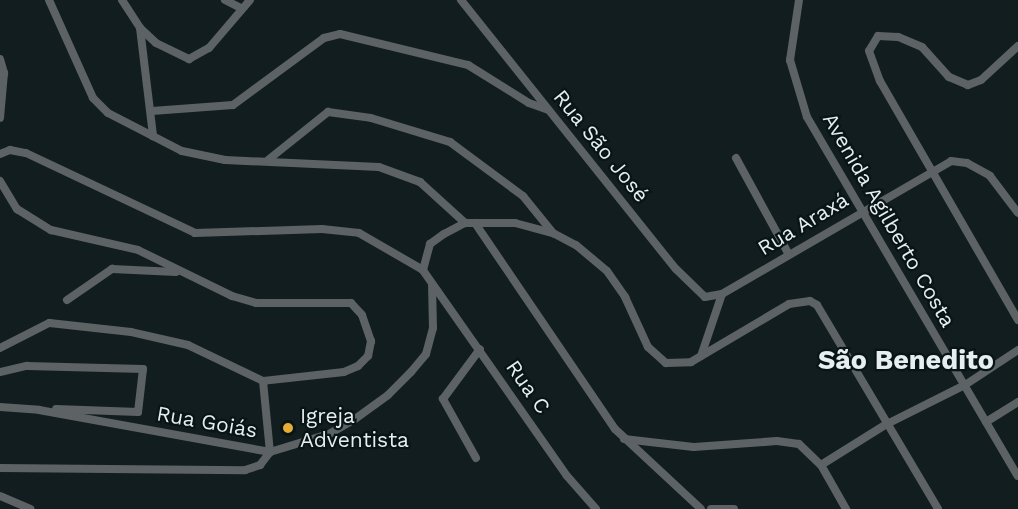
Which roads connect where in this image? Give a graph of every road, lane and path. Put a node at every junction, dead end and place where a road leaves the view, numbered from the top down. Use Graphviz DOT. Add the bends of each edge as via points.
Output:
graph roads {
  1 [pos="49,0"];
  2 [pos="122,0"];
  3 [pos="225,0"];
  4 [pos="250,0"];
  5 [pos="461,0"];
  6 [pos="799,0"];
  7 [pos="241,8"];
  8 [pos="140,28"];
  9 [pos="1016,51"];
  10 [pos="0,59"];
  11 [pos="548,110"];
  12 [pos="152,111"];
  13 [pos="0,118"];
  14 [pos="153,136"];
  15 [pos="0,154"];
  16 [pos="736,158"];
  17 [pos="268,160"];
  18 [pos="930,170"];
  19 [pos="0,181"];
  20 [pos="861,211"];
  21 [pos="1018,213"];
  22 [pos="465,223"];
  23 [pos="475,223"];
  24 [pos="553,233"];
  25 [pos="788,253"];
  26 [pos="423,270"];
  27 [pos="180,272"];
  28 [pos="432,283"];
  29 [pos="722,294"];
  30 [pos="67,300"];
  31 [pos="1018,320"];
  32 [pos="1,346"];
  33 [pos="480,349"];
  34 [pos="1018,350"];
  35 [pos="701,356"];
  36 [pos="0,372"];
  37 [pos="263,381"];
  38 [pos="965,385"];
  39 [pos="1018,402"];
  40 [pos="0,407"];
  41 [pos="39,410"];
  42 [pos="986,422"];
  43 [pos="885,425"];
  44 [pos="624,439"];
  45 [pos="270,452"];
  46 [pos="476,458"];
  47 [pos="821,465"];
  48 [pos="0,468"];
  49 [pos="1018,476"];
  50 [pos="0,496"];
  51 [pos="589,506"];
  52 [pos="30,509"];
  53 [pos="596,509"];
  54 [pos="701,509"];
  55 [pos="711,509"];
  56 [pos="734,509"];
  57 [pos="846,509"];
  58 [pos="938,509"];
  1 -- 14 [label="street" via="93,98 108,113"];
  2 -- 8 [label="street"];
  3 -- 7 [label="street"];
  4 -- 7 [label="street"];
  5 -- 11 [label="street, Rua São José"];
  6 -- 20 [label="street, Avenida Agilberto Costa" via="790,60 796,86 807,117"];
  7 -- 8 [label="street" via="196,58 172,54"];
  8 -- 12 [label="street"];
  9 -- 18 [label="street" via="981,80 968,85 949,77 914,42 886,35 873,39 869,59"];
  10 -- 13 [label="street" via="4,73"];
  11 -- 12 [label="street" via="529,103 468,65 340,34 324,39 233,105"];
  11 -- 29 [label="street, Rua São José" via="697,292 712,298"];
  12 -- 14 [label="street"];
  14 -- 17 [label="street" via="183,151 225,160"];
  15 -- 26 [label="street" via="10,150 26,153 195,233 322,229 359,233 405,264"];
  16 -- 25 [label="street"];
  17 -- 22 [label="street" via="349,163 404,175 420,182"];
  17 -- 24 [label="street" via="328,112 371,118 450,142 523,196"];
  18 -- 20 [label="street, Rua Araxá"];
  18 -- 21 [label="street, Rua Araxá" via="951,161 967,163 990,176"];
  18 -- 31 [label="street"];
  19 -- 27 [label="street" via="17,209 51,230 138,250"];
  20 -- 25 [label="street, Rua Araxá"];
  20 -- 38 [label="street, Avenida Agilberto Costa"];
  22 -- 23 [label="street"];
  22 -- 26 [label="street" via="430,244"];
  23 -- 24 [label="street" via="515,223"];
  23 -- 44 [label="street"];
  24 -- 35 [label="street" via="576,245 607,271 656,357 681,365"];
  25 -- 29 [label="street, Rua Araxá"];
  26 -- 28 [label="street"];
  27 -- 30 [label="street" via="112,269"];
  27 -- 37 [label="street" via="256,303 351,303 362,315 371,340 368,356 358,366 344,372"];
  28 -- 33 [label="street, Rua C"];
  28 -- 45 [label="street, Rua Goiás" via="433,328 426,354 411,372 356,419 329,434"];
  29 -- 35 [label="street"];
  32 -- 37 [label="street" via="50,323 131,332 188,345"];
  33 -- 46 [label="street" via="443,399"];
  33 -- 51 [label="street, Rua C"];
  34 -- 38 [label="street"];
  35 -- 43 [label="street" via="771,313 810,301 822,310"];
  36 -- 41 [label="street" via="27,366 143,369 138,412"];
  37 -- 45 [label="street"];
  38 -- 42 [label="street, Avenida Agilberto Costa"];
  38 -- 43 [label="street"];
  39 -- 42 [label="street"];
  40 -- 41 [label="street, Rua Goiás"];
  41 -- 45 [label="street, Rua Goiás"];
  42 -- 49 [label="street, Avenida Agilberto Costa"];
  43 -- 47 [label="street"];
  43 -- 58 [label="street"];
  44 -- 47 [label="street" via="703,447 791,442 806,448"];
  44 -- 54 [label="street"];
  45 -- 48 [label="street" via="260,465 245,470"];
  47 -- 57 [label="street"];
  50 -- 52 [label="street"];
  51 -- 53 [label="street, Rua C"];
  55 -- 56 [label="street"];
}
